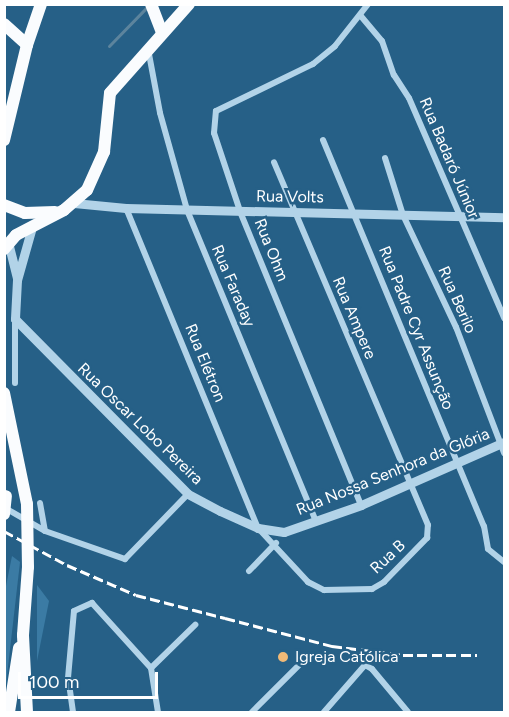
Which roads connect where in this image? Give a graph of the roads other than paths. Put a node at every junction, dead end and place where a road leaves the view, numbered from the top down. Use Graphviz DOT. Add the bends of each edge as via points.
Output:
graph roads {
  1 [pos="41,4"];
  2 [pos="189,4"];
  3 [pos="368,4"];
  4 [pos="154,9"];
  5 [pos="360,15"];
  6 [pos="4,24"];
  7 [pos="162,33"];
  8 [pos="27,45"];
  9 [pos="149,54"];
  10 [pos="4,140"];
  11 [pos="323,140"];
  12 [pos="385,159"];
  13 [pos="274,162"];
  14 [pos="4,205"];
  15 [pos="69,207"];
  16 [pos="126,208"];
  17 [pos="187,210"];
  18 [pos="240,211"];
  19 [pos="295,212"];
  20 [pos="354,214"];
  21 [pos="403,215"];
  22 [pos="457,215"];
  23 [pos="504,217"];
  24 [pos="36,225"];
  25 [pos="6,245"];
  26 [pos="17,280"];
  27 [pos="504,318"];
  28 [pos="15,319"];
  29 [pos="15,383"];
  30 [pos="4,393"];
  31 [pos="503,446"];
  32 [pos="457,463"];
  33 [pos="410,484"];
  34 [pos="188,494"];
  35 [pos="5,497"];
  36 [pos="33,504"];
  37 [pos="361,505"];
  38 [pos="4,514"];
  39 [pos="316,521"];
  40 [pos="258,528"];
  41 [pos="45,531"];
  42 [pos="276,543"];
  43 [pos="504,562"];
  44 [pos="249,570"];
  45 [pos="308,582"];
  46 [pos="195,626"];
  47 [pos="23,635"];
  48 [pos="302,662"];
  49 [pos="151,668"];
  50 [pos="406,710"];
  51 [pos="9,712"];
  52 [pos="27,712"];
  53 [pos="73,712"];
  54 [pos="158,712"];
  55 [pos="252,712"];
  56 [pos="324,712"];
  57 [pos="397,712"];
  1 -- 8 [label="highway"];
  2 -- 7 [label="highway"];
  3 -- 5 [label="street, Rua Ohm"];
  4 -- 7 [label="highway"];
  5 -- 18 [label="street, Rua Ohm" via="314,64 216,111 214,133"];
  5 -- 22 [label="street, Rua Badaró Júnior" via="382,41"];
  6 -- 8 [label="highway"];
  7 -- 9 [label="highway"];
  8 -- 10 [label="highway"];
  9 -- 15 [label="highway" via="110,93 104,152 87,190"];
  9 -- 17 [label="street, Rua Faraday" via="160,113"];
  11 -- 20 [label="street, Rua Padre Cyr Assunção"];
  12 -- 21 [label="street, Rua Berilo"];
  13 -- 19 [label="street, Rua Ampere"];
  14 -- 15 [label="highway" via="25,213"];
  15 -- 16 [label="street, Rua Volts"];
  15 -- 24 [label="highway"];
  16 -- 17 [label="street, Rua Volts"];
  16 -- 40 [label="street, Rua Elétron"];
  17 -- 18 [label="street, Rua Volts"];
  17 -- 39 [label="street, Rua Faraday"];
  18 -- 19 [label="street, Rua Volts"];
  18 -- 37 [label="street, Rua Ohm"];
  19 -- 20 [label="street, Rua Volts"];
  19 -- 33 [label="street, Rua Ampere"];
  20 -- 21 [label="street, Rua Volts"];
  20 -- 32 [label="street, Rua Padre Cyr Assunção"];
  21 -- 22 [label="street, Rua Volts"];
  21 -- 31 [label="street, Rua Berilo" via="456,327"];
  22 -- 23 [label="street, Rua Volts"];
  22 -- 27 [label="street, Rua Badaró Júnior"];
  24 -- 25 [label="highway"];
  24 -- 26 [label="street"];
  25 -- 26 [label="street"];
  26 -- 28 [label="street"];
  28 -- 29 [label="street"];
  28 -- 34 [label="street, Rua Oscar Lobo Pereira"];
  30 -- 36 [label="highway"];
  31 -- 32 [label="street, Rua Nossa Senhora da Glória"];
  32 -- 33 [label="street, Rua Nossa Senhora da Glória"];
  32 -- 43 [label="street, Rua Padre Cyr Assunção" via="484,526 488,549"];
  33 -- 37 [label="street, Rua Nossa Senhora da Glória"];
  33 -- 45 [label="street, Rua B" via="428,525 427,538 384,582 372,589 324,590"];
  34 -- 40 [label="street, Rua Oscar Lobo Pereira"];
  34 -- 41 [label="street" via="125,560"];
  35 -- 38 [label="highway, bridge"];
  35 -- 41 [label="street"];
  36 -- 41 [label="street"];
  36 -- 47 [label="highway, bridge"];
  37 -- 39 [label="street, Rua Nossa Senhora da Glória"];
  39 -- 40 [label="street, Rua Nossa Senhora da Glória" via="284,532"];
  40 -- 42 [label="street, Rua Oscar Lobo Pereira"];
  42 -- 44 [label="street"];
  42 -- 45 [label="street, Rua Oscar Lobo Pereira"];
  46 -- 49 [label="street"];
  47 -- 51 [label="highway"];
  47 -- 52 [label="highway"];
  48 -- 55 [label="street"];
  49 -- 53 [label="street" via="92,603 81,605 74,611 68,678"];
  49 -- 54 [label="street"];
  50 -- 56 [label="street" via="372,669 364,665"];
  50 -- 57 [label="street"];
}
